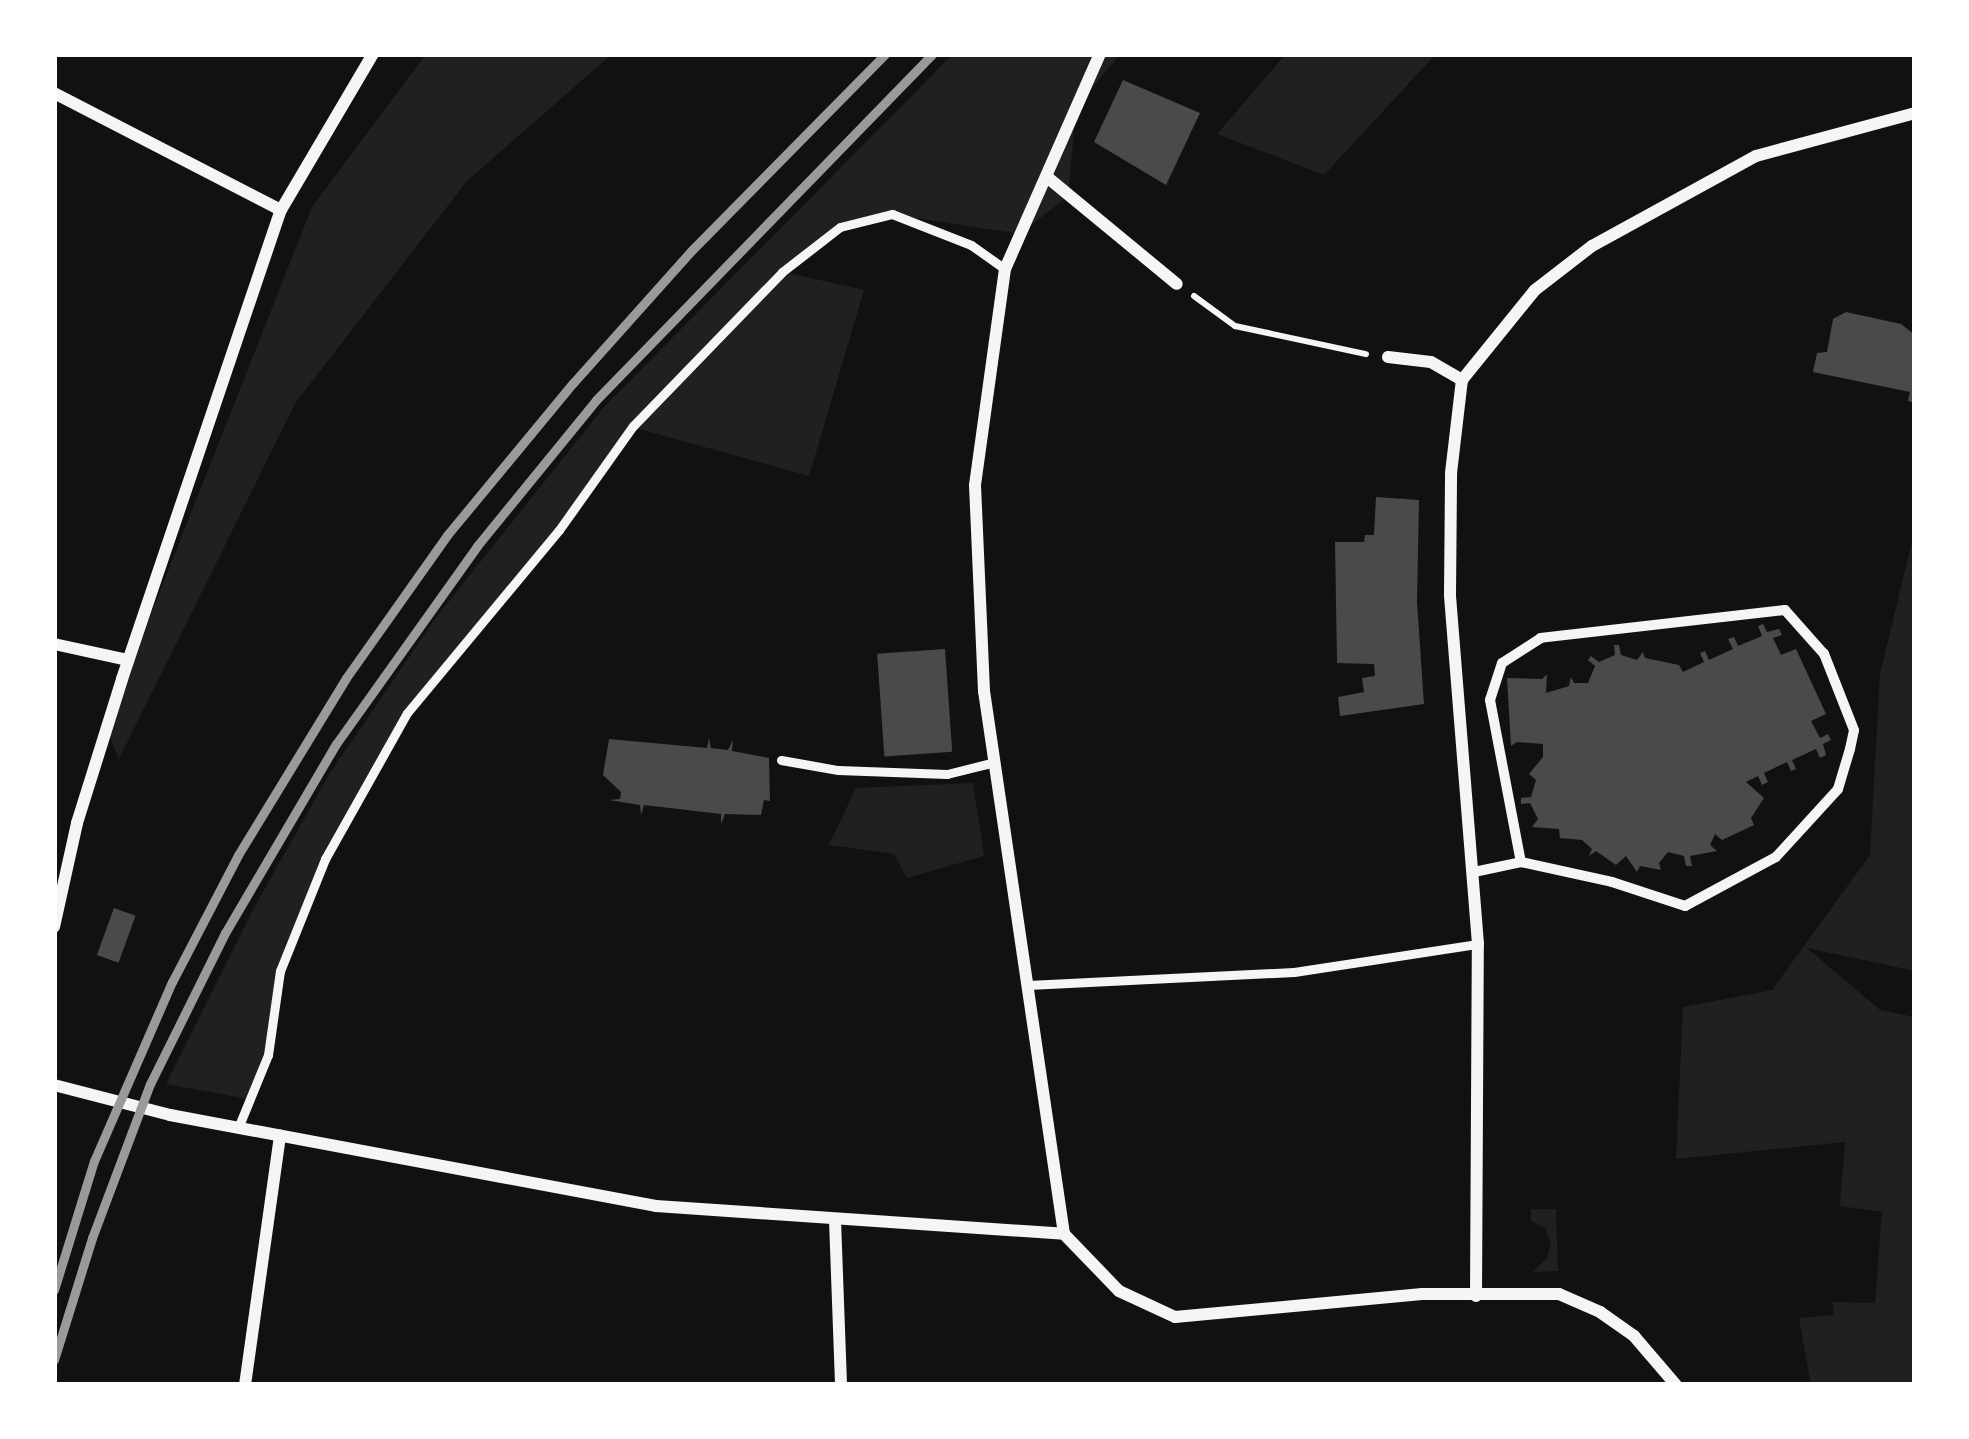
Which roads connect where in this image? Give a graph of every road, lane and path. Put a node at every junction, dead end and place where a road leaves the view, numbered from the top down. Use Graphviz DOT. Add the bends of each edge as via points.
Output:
graph roads {
  1 [pos="373,54"];
  2 [pos="1100,54"];
  3 [pos="54,94"];
  4 [pos="1915,113"];
  5 [pos="1047,177"];
  6 [pos="281,210"];
  7 [pos="1005,269"];
  8 [pos="1177,284"];
  9 [pos="1190,293"];
  10 [pos="1388,357"];
  11 [pos="1462,380"];
  12 [pos="54,644"];
  13 [pos="128,660"];
  14 [pos="781,760"];
  15 [pos="995,762"];
  16 [pos="1521,862"];
  17 [pos="1474,872"];
  18 [pos="54,927"];
  19 [pos="1478,944"];
  20 [pos="1028,985"];
  21 [pos="54,1084"];
  22 [pos="238,1128"];
  23 [pos="280,1135"];
  24 [pos="835,1220"];
  25 [pos="1064,1234"];
  26 [pos="1476,1297"];
  27 [pos="245,1385"];
  28 [pos="841,1385"];
  29 [pos="1676,1385"];
  1 -- 6 [label="street"];
  2 -- 5 [label="street"];
  3 -- 6 [label="street"];
  4 -- 11 [label="street" via="1756,156 1592,246 1535,290"];
  5 -- 7 [label="street"];
  5 -- 8 [label="street"];
  6 -- 13 [label="street"];
  7 -- 15 [label="street" via="975,485"];
  7 -- 22 [label="lane" via="970,245 892,214 840,227 782,272 633,426 560,530 407,713 325,859 280,971 268,1054"];
  9 -- 10 [label="path" via="1235,326"];
  10 -- 11 [label="street" via="1431,362"];
  11 -- 17 [label="street" via="1450,595"];
  12 -- 13 [label="street"];
  13 -- 18 [label="street"];
  14 -- 15 [label="lane" via="947,774"];
  15 -- 20 [label="street"];
  16 -- 16 [label="street" via="1685,906 1776,857 1838,789 1850,749 1854,730 1824,654 1785,610 1541,638 1502,663 1490,700"];
  16 -- 17 [label="street"];
  17 -- 19 [label="street"];
  19 -- 20 [label="lane" via="1294,972"];
  19 -- 26 [label="street"];
  20 -- 25 [label="street"];
  21 -- 22 [label="street"];
  22 -- 23 [label="street"];
  23 -- 24 [label="street" via="656,1206"];
  23 -- 27 [label="street"];
  24 -- 25 [label="street"];
  24 -- 28 [label="street"];
  25 -- 26 [label="street" via="1119,1291 1175,1317 1422,1294"];
  26 -- 29 [label="street" via="1558,1294 1600,1312 1634,1336"];
}
